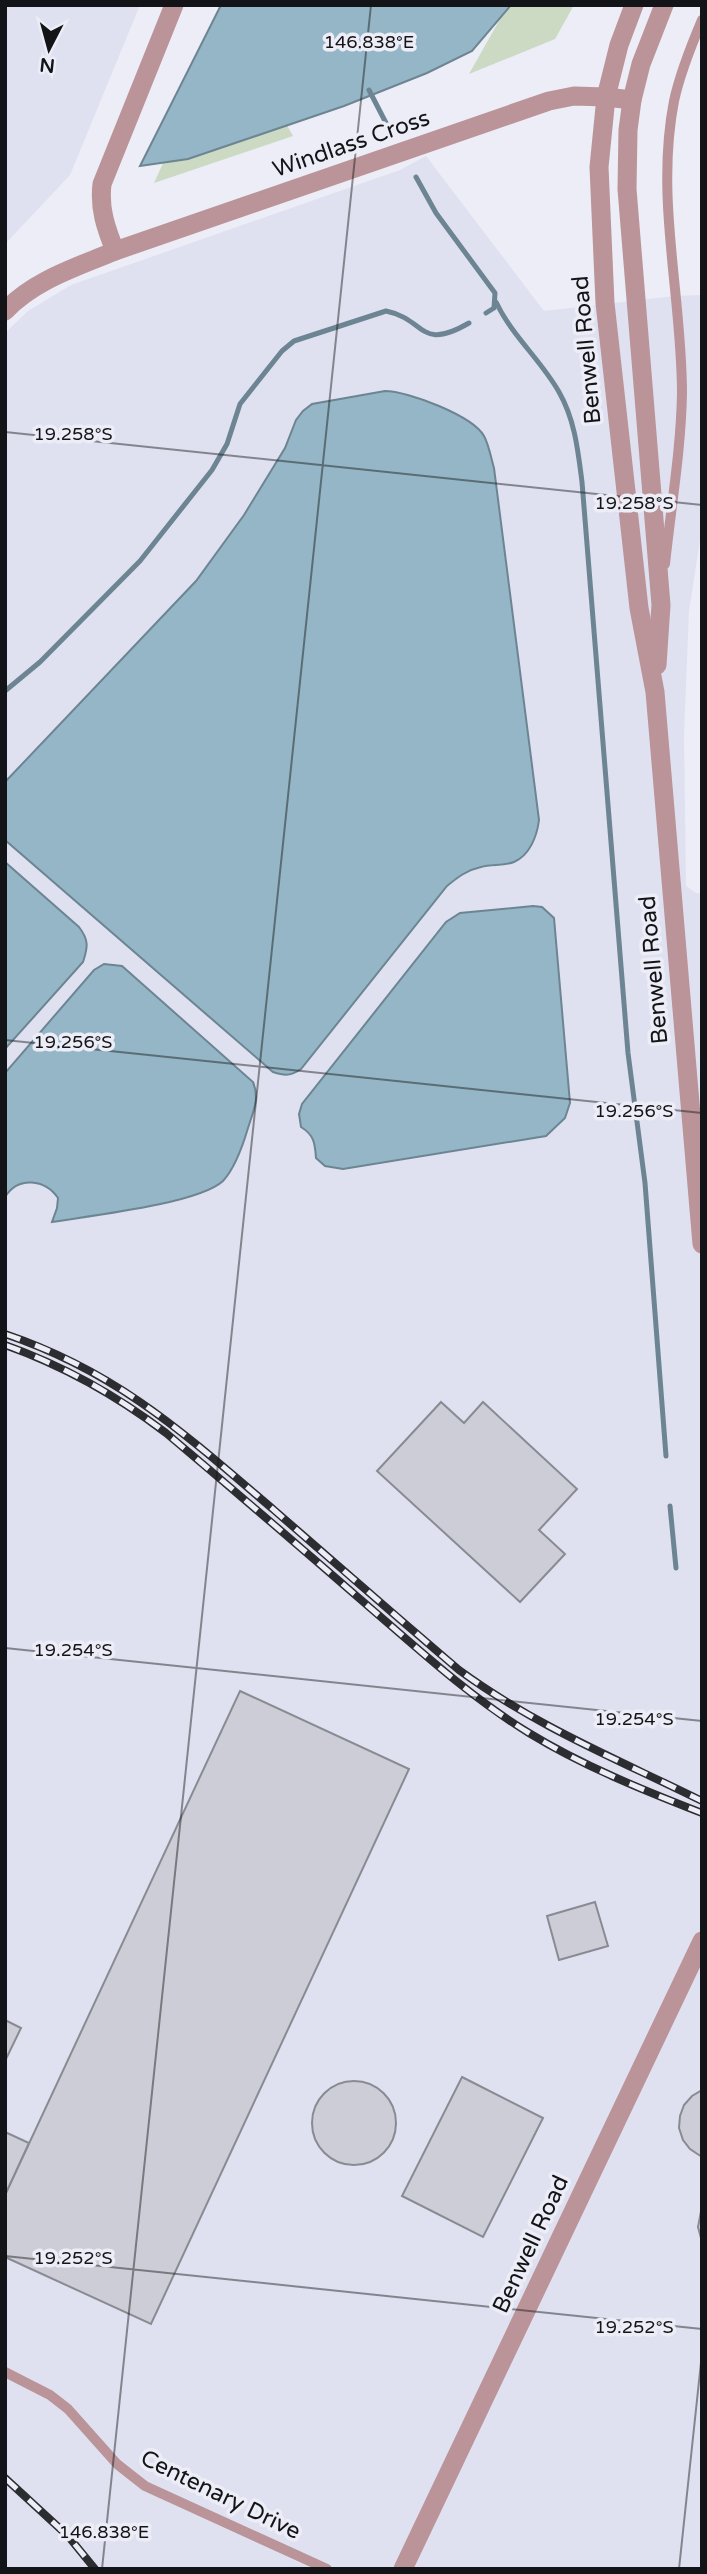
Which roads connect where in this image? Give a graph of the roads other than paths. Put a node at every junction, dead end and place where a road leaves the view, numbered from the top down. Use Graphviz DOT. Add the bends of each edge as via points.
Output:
graph roads {
  1 [pos="174,5"];
  2 [pos="634,5"];
  3 [pos="664,5"];
  4 [pos="702,20"];
  5 [pos="606,97"];
  6 [pos="632,100"];
  7 [pos="115,251"];
  8 [pos="5,311"];
  9 [pos="661,605"];
  10 [pos="655,692"];
  11 [pos="693,1052"];
  12 [pos="702,1244"];
  13 [pos="702,1941"];
  14 [pos="5,2372"];
  15 [pos="327,2569"];
  16 [pos="403,2569"];
  1 -- 7 [label="street" via="102,184 103,220"];
  2 -- 5 [label="street, Benwell Road"];
  3 -- 6 [label="street, Benwell Road"];
  4 -- 9 [label="lane, Benwell Road" via="683,68 669,138 668,200 681,394"];
  5 -- 6 [label="street, Windlass Cross"];
  5 -- 7 [label="street, Windlass Cross" via="574,96 549,102"];
  5 -- 10 [label="street, Benwell Road" via="599,167 605,303 639,608"];
  6 -- 9 [label="street, Benwell Road" via="627,180"];
  7 -- 8 [label="street, Windlass Cross" via="60,274 18,297"];
  9 -- 10 [label="street, Benwell Road"];
  10 -- 11 [label="street, Benwell Road"];
  11 -- 12 [label="street, Benwell Road"];
  13 -- 16 [label="street, Benwell Road"];
  14 -- 15 [label="lane, Centenary Drive" via="59,2402 117,2464 145,2486"];
}
